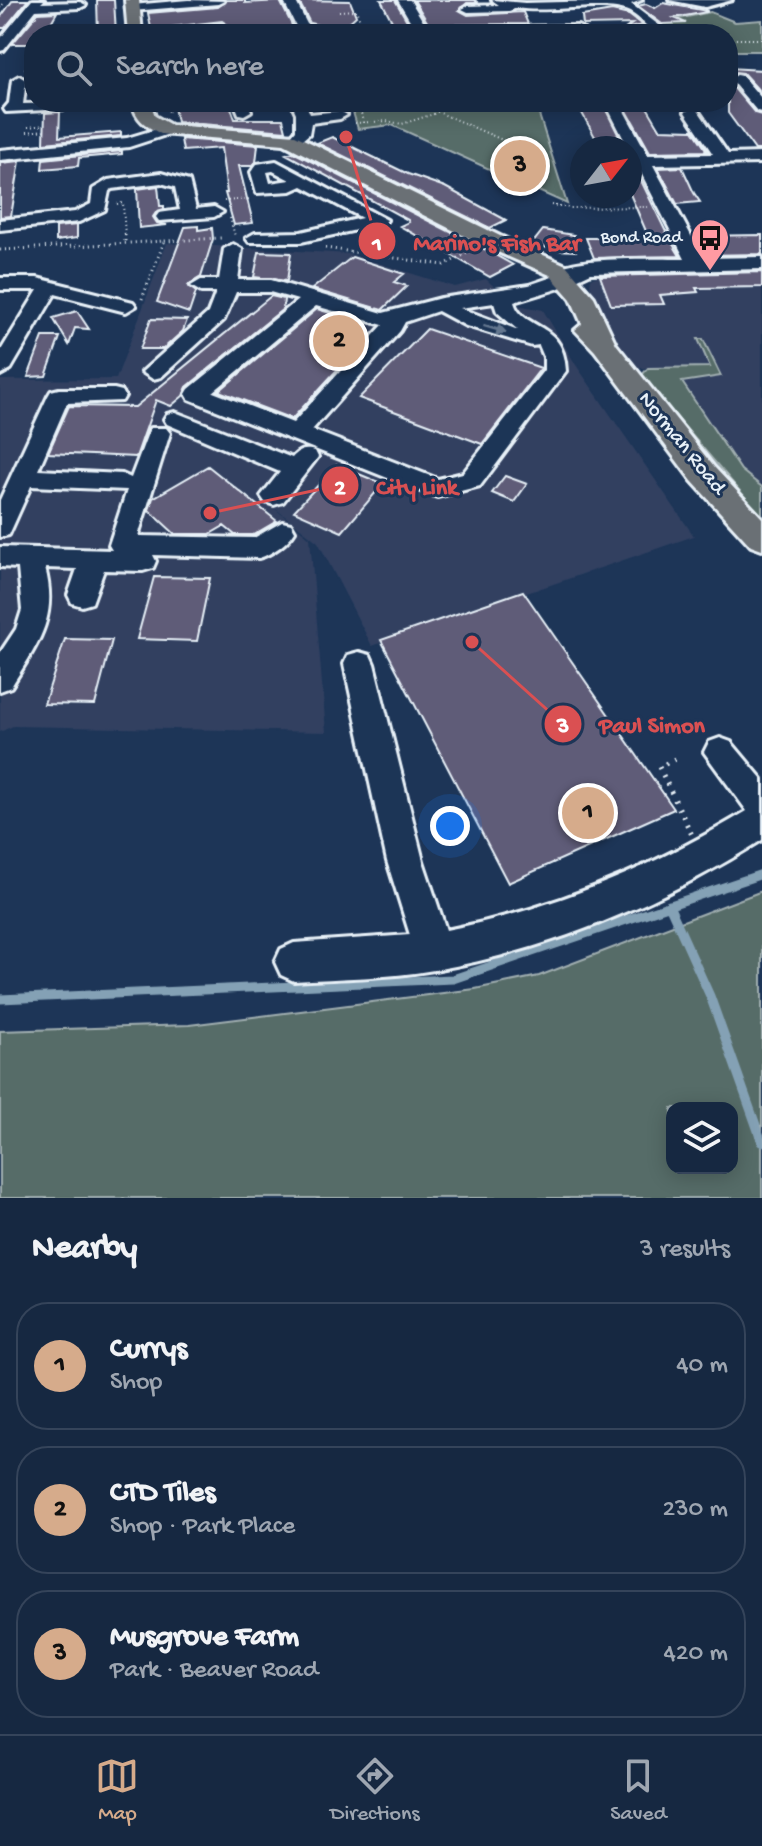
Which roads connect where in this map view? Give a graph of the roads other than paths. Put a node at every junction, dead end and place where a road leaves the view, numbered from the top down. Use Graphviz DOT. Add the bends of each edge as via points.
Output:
graph roads {
  1 [pos="289,0"];
  2 [pos="404,0"];
  3 [pos="636,0"];
  4 [pos="675,0"];
  5 [pos="726,0"];
  6 [pos="218,1"];
  7 [pos="497,1"];
  8 [pos="619,3"];
  9 [pos="34,4"];
  10 [pos="132,4"];
  11 [pos="571,4"];
  12 [pos="80,5"];
  13 [pos="514,5"];
  14 [pos="468,9"];
  15 [pos="317,12"];
  16 [pos="296,14"];
  17 [pos="275,16"];
  18 [pos="134,24"];
  19 [pos="299,24"];
  20 [pos="418,24"];
  21 [pos="577,24"];
  22 [pos="652,24"];
  23 [pos="0,47"];
  24 [pos="23,74"];
  25 [pos="738,79"];
  26 [pos="762,79"];
  27 [pos="738,85"];
  28 [pos="762,108"];
  29 [pos="6,109"];
  30 [pos="143,112"];
  31 [pos="285,112"];
  32 [pos="296,112"];
  33 [pos="617,112"];
  34 [pos="692,112"];
  35 [pos="340,115"];
  36 [pos="28,126"];
  37 [pos="167,130"];
  38 [pos="292,133"];
  39 [pos="629,136"];
  40 [pos="24,153"];
  41 [pos="0,155"];
  42 [pos="762,158"];
  43 [pos="724,159"];
  44 [pos="642,160"];
  45 [pos="642,162"];
  46 [pos="375,183"];
  47 [pos="269,188"];
  48 [pos="340,198"];
  49 [pos="215,207"];
  50 [pos="189,214"];
  51 [pos="165,217"];
  52 [pos="0,225"];
  53 [pos="265,235"];
  54 [pos="233,249"];
  55 [pos="697,265"];
  56 [pos="758,269"];
  57 [pos="561,275"];
  58 [pos="0,284"];
  59 [pos="201,286"];
  60 [pos="228,286"];
  61 [pos="50,287"];
  62 [pos="511,296"];
  63 [pos="314,297"];
  64 [pos="441,304"];
  65 [pos="126,306"];
  66 [pos="395,320"];
  67 [pos="552,346"];
  68 [pos="0,369"];
  69 [pos="153,372"];
  70 [pos="114,396"];
  71 [pos="308,437"];
  72 [pos="296,469"];
  73 [pos="23,477"];
  74 [pos="122,483"];
  75 [pos="274,496"];
  76 [pos="0,528"];
  77 [pos="282,531"];
  78 [pos="762,538"];
  79 [pos="14,557"];
  80 [pos="119,557"];
  81 [pos="82,595"];
  82 [pos="359,664"];
  83 [pos="0,678"];
  84 [pos="720,752"];
  85 [pos="762,804"];
  86 [pos="762,821"];
  87 [pos="434,951"];
  88 [pos="294,962"];
  1 -- 16 [label="street"];
  2 -- 20 [label="street"];
  3 -- 8 [label="street"];
  4 -- 5 [label="street"];
  6 -- 10 [label="street"];
  7 -- 13 [label="street"];
  8 -- 11 [label="street"];
  8 -- 22 [label="street"];
  9 -- 12 [label="street"];
  9 -- 23 [label="street"];
  10 -- 18 [label="main road"];
  11 -- 13 [label="street"];
  11 -- 21 [label="street"];
  13 -- 14 [label="street"];
  15 -- 16 [label="street"];
  16 -- 17 [label="street"];
  16 -- 19 [label="street"];
  24 -- 29 [label="street" via="16,104"];
  25 -- 26 [label="street"];
  27 -- 28 [label="street"];
  30 -- 37 [label="main road"];
  31 -- 38 [label="street"];
  32 -- 38 [label="street"];
  33 -- 39 [label="street"];
  34 -- 43 [label="street"];
  35 -- 38 [label="street"];
  36 -- 40 [label="street"];
  37 -- 38 [label="main road"];
  37 -- 40 [label="street" via="135,141"];
  38 -- 46 [label="main road"];
  40 -- 41 [label="street"];
  42 -- 43 [label="street"];
  43 -- 44 [label="street"];
  45 -- 55 [label="street"];
  46 -- 48 [label="street"];
  46 -- 57 [label="main road" via="534,257"];
  47 -- 48 [label="street" via="302,179"];
  48 -- 53 [label="street" via="384,218 301,237"];
  49 -- 50 [label="street"];
  50 -- 51 [label="street"];
  50 -- 52 [label="street" via="183,184 161,178 108,185 101,189 94,211 79,217"];
  54 -- 60 [label="street"];
  55 -- 56 [label="street"];
  55 -- 57 [label="street" via="600,266"];
  57 -- 62 [label="street"];
  57 -- 64 [label="street" via="462,294"];
  57 -- 78 [label="main road, Norman Road" via="587,305 604,346 703,474"];
  58 -- 61 [label="street"];
  59 -- 60 [label="street"];
  60 -- 63 [label="street" via="271,286"];
  60 -- 69 [label="street" via="217,316"];
  61 -- 65 [label="street"];
  61 -- 68 [label="street"];
  62 -- 64 [label="street"];
  62 -- 67 [label="street" via="503,304 509,314"];
  63 -- 66 [label="street"];
  63 -- 71 [label="street" via="197,394"];
  64 -- 66 [label="street"];
  64 -- 67 [label="street, one-way" via="480,324"];
  66 -- 71 [label="street"];
  67 -- 71 [label="street" via="555,371 471,480 437,488"];
  70 -- 73 [label="street" via="59,396"];
  71 -- 72 [label="street"];
  72 -- 75 [label="street"];
  72 -- 80 [label="street" via="166,426"];
  73 -- 74 [label="street"];
  73 -- 76 [label="street"];
  77 -- 80 [label="street" via="259,548"];
  79 -- 80 [label="street"];
  79 -- 83 [label="street" via="39,589 36,618"];
  80 -- 81 [label="street"];
  82 -- 87 [label="street" via="405,861"];
  84 -- 85 [label="street"];
  86 -- 87 [label="street" via="707,856 561,921"];
  87 -- 88 [label="street"];
}
